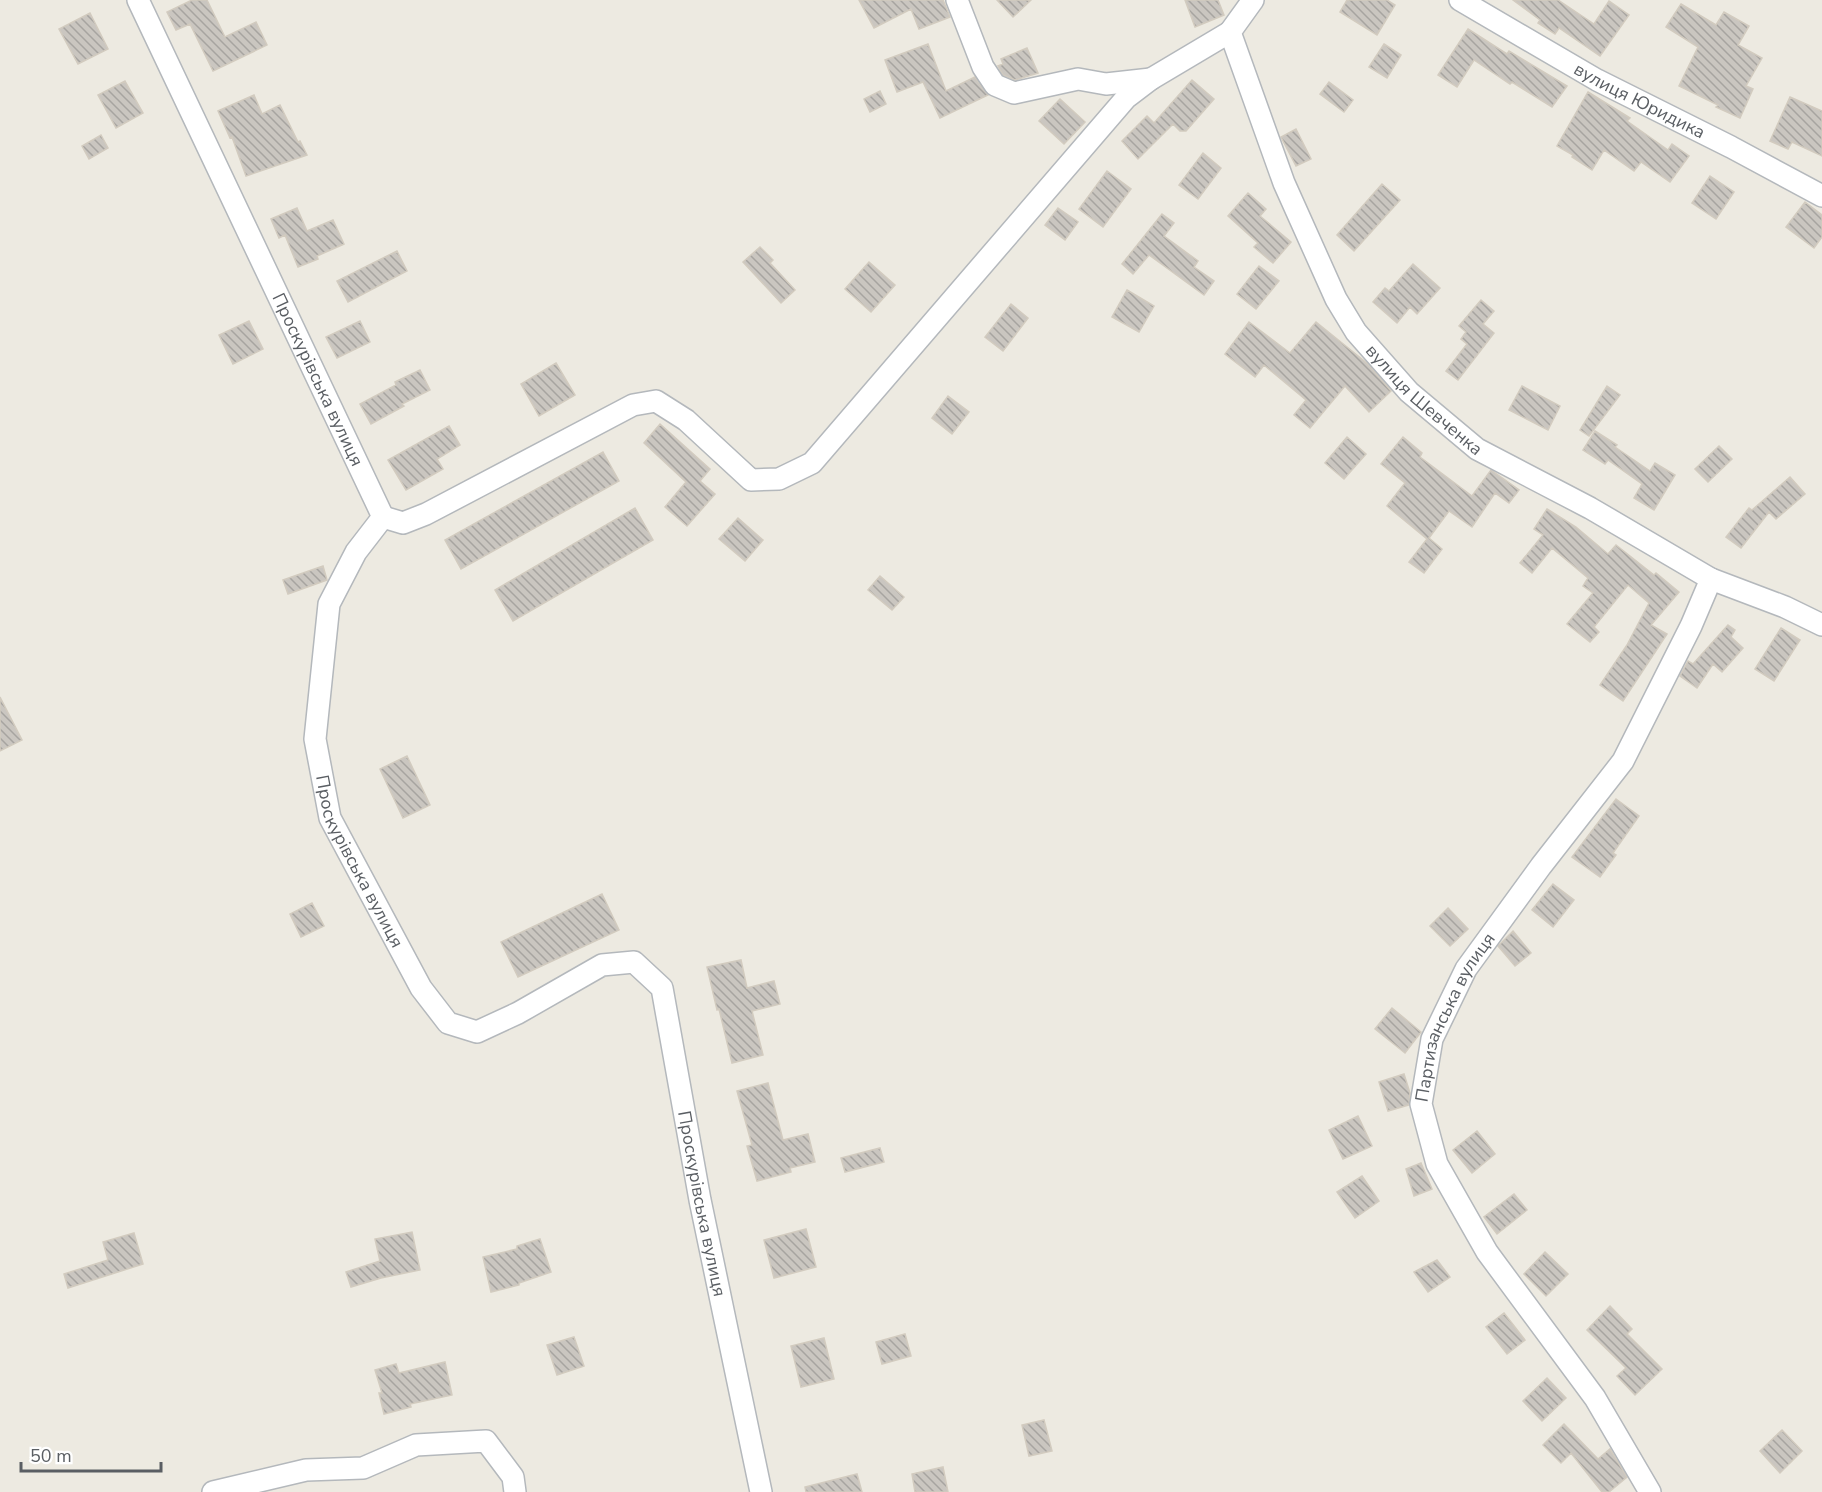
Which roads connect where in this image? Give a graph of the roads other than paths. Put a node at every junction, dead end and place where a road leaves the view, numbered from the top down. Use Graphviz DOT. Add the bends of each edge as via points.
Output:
graph roads {
  1 [pos="138,0"];
  2 [pos="957,0"];
  3 [pos="1253,0"];
  4 [pos="1460,0"];
  5 [pos="1230,32"];
  6 [pos="1151,79"];
  7 [pos="1822,196"];
  8 [pos="383,517"];
  9 [pos="1711,579"];
  10 [pos="1822,625"];
  11 [pos="223,1491"];
  12 [pos="515,1492"];
  13 [pos="761,1492"];
  14 [pos="1650,1492"];
  1 -- 8 [label="street, Проскурівська вулиця"];
  2 -- 6 [label="street" via="983,67 995,85 1014,93 1078,79 1106,84"];
  3 -- 5 [label="street"];
  4 -- 7 [label="street, вулиця Юридика" via="1597,80"];
  5 -- 6 [label="street"];
  5 -- 9 [label="street, вулиця Шевченка" via="1284,183 1336,299 1363,341 1409,392 1477,449 1590,508"];
  6 -- 8 [label="street" via="1126,98 812,463 779,480 751,480 686,420 656,400 633,405 426,514 402,524"];
  8 -- 13 [label="street, Проскурівська вулиця" via="356,552 329,604 315,739 330,818 421,988 448,1023 477,1032 602,965 634,962 662,988 700,1200"];
  9 -- 10 [label="street, вулиця Шевченка"];
  9 -- 14 [label="street, Партизанська вулиця" via="1623,761 1466,969 1432,1039 1421,1104 1437,1164 1487,1252 1595,1398"];
  11 -- 12 [label="street" via="306,1470 363,1468 416,1445 486,1441 513,1477"];
}
